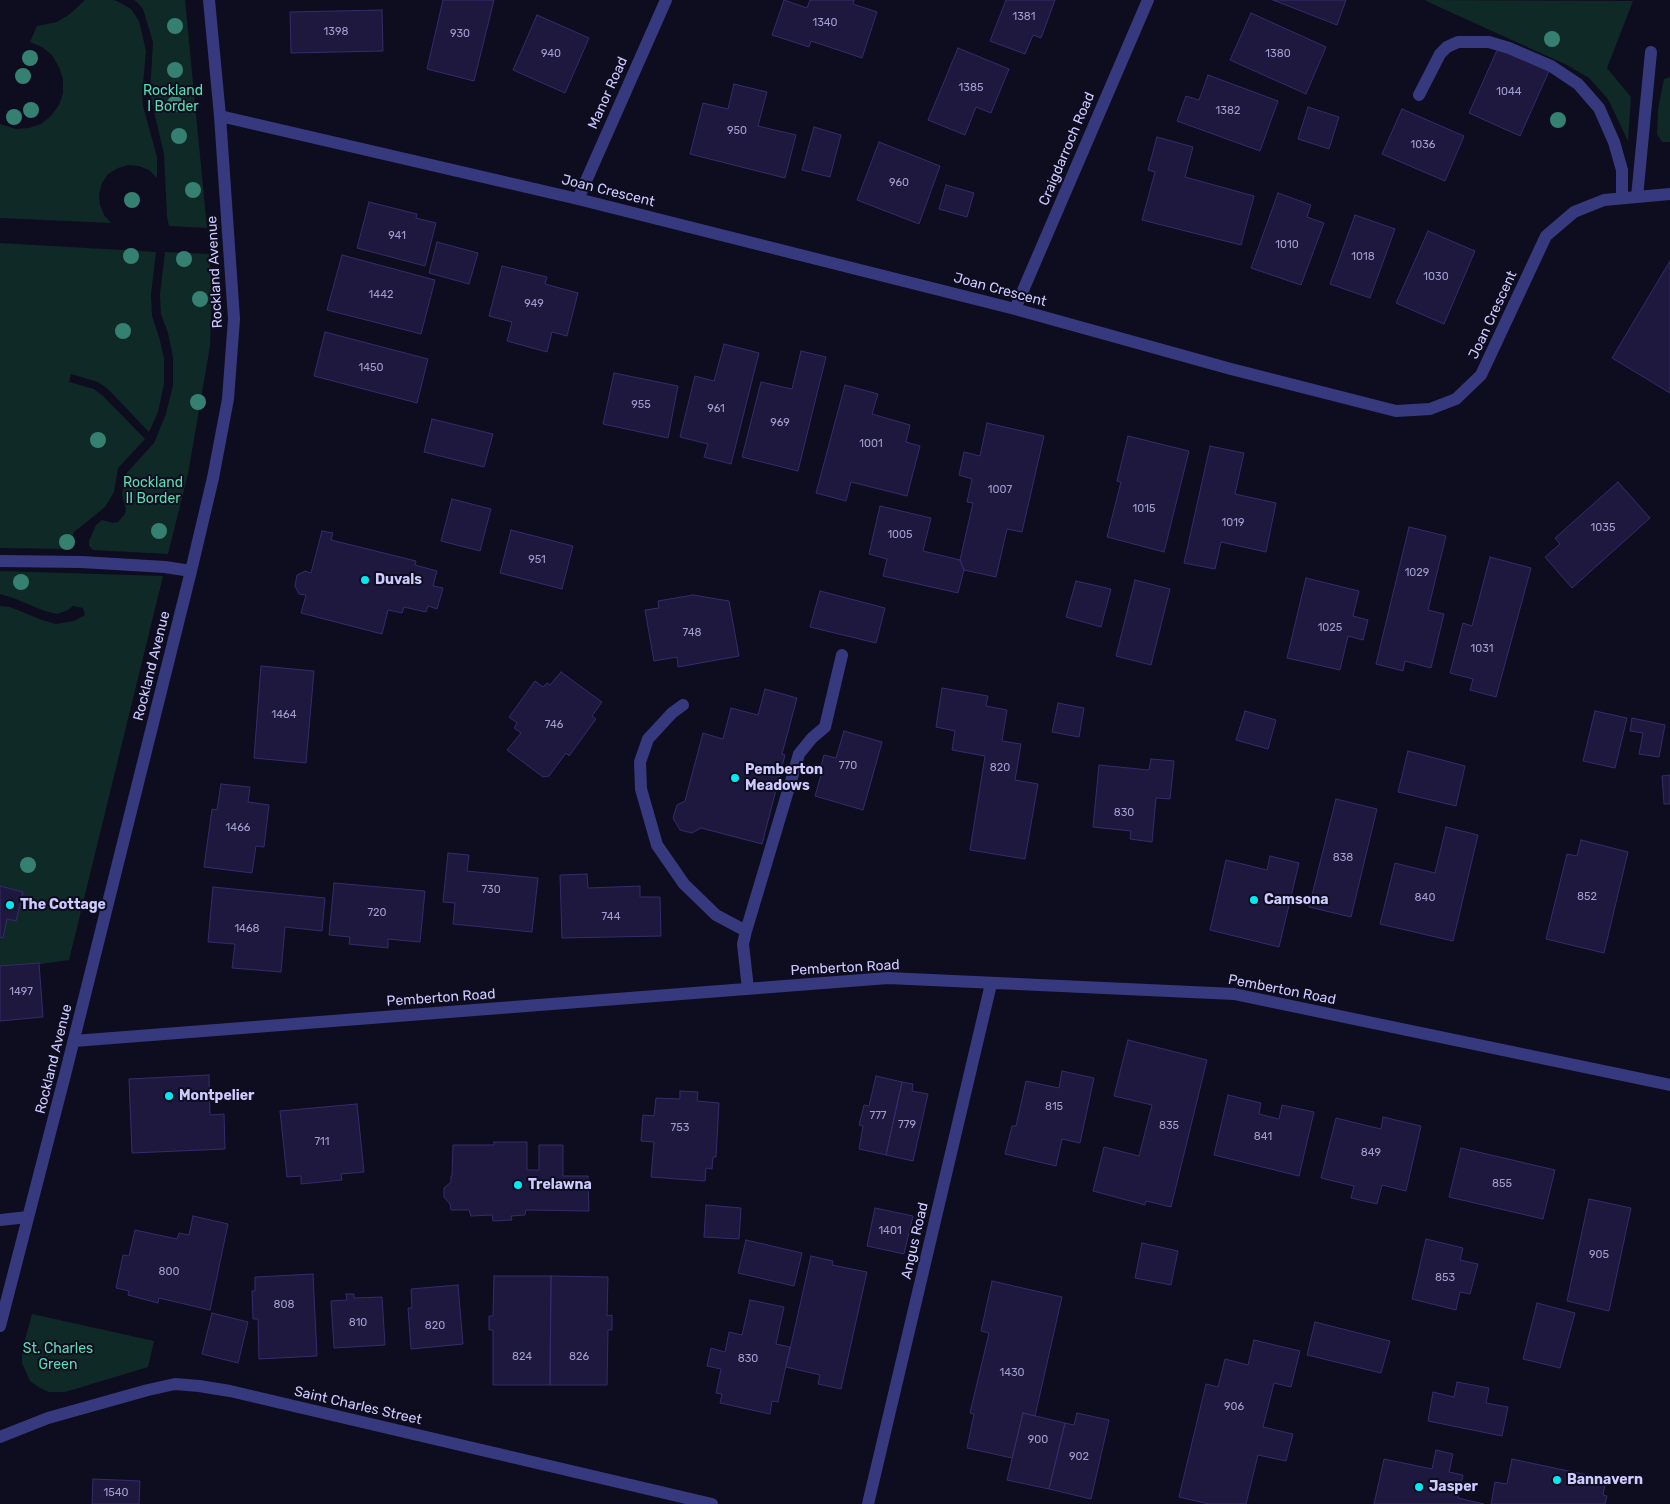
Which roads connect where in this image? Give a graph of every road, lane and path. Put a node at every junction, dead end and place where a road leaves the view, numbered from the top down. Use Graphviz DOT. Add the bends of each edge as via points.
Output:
graph roads {
  1 [pos="209,0"];
  2 [pos="666,0"];
  3 [pos="1148,0"];
  4 [pos="1651,52"];
  5 [pos="1419,95"];
  6 [pos="220,116"];
  7 [pos="1670,194"];
  8 [pos="1637,197"];
  9 [pos="1622,198"];
  10 [pos="578,199"];
  11 [pos="1015,309"];
  12 [pos="0,561"];
  13 [pos="190,571"];
  14 [pos="842,655"];
  15 [pos="683,706"];
  16 [pos="746,930"];
  17 [pos="991,984"];
  18 [pos="748,989"];
  19 [pos="74,1041"];
  20 [pos="1670,1085"];
  21 [pos="28,1217"];
  22 [pos="0,1220"];
  23 [pos="0,1326"];
  24 [pos="0,1437"];
  25 [pos="712,1504"];
  26 [pos="868,1504"];
  1 -- 6 [label="street, Rockland Avenue"];
  2 -- 10 [label="street, Manor Road"];
  3 -- 11 [label="street, Craigdarroch Road"];
  4 -- 8 [label="street"];
  5 -- 9 [label="street" via="1440,54 1458,42 1489,42 1551,66 1578,84 1599,108 1622,170"];
  6 -- 10 [label="street, Joan Crescent"];
  6 -- 13 [label="street, Rockland Avenue" via="234,319 228,399"];
  7 -- 8 [label="street, Joan Crescent"];
  8 -- 9 [label="street, Joan Crescent"];
  9 -- 11 [label="street, Joan Crescent" via="1604,200 1574,212 1546,236 1481,375 1456,399 1430,409 1396,411"];
  10 -- 11 [label="street, Joan Crescent"];
  12 -- 13 [label="street" via="128,565"];
  13 -- 19 [label="street, Rockland Avenue"];
  14 -- 16 [label="street" via="825,727 799,754"];
  15 -- 16 [label="street" via="648,739 640,762 641,789 646,808 657,844 684,884 716,915"];
  16 -- 18 [label="street" via="743,944"];
  17 -- 18 [label="street, Pemberton Road" via="888,978"];
  17 -- 20 [label="street, Pemberton Road" via="1234,994"];
  17 -- 26 [label="street, Angus Road"];
  18 -- 19 [label="street, Pemberton Road"];
  19 -- 21 [label="street, Rockland Avenue"];
  21 -- 22 [label="street"];
  21 -- 23 [label="street, Rockland Avenue"];
  24 -- 25 [label="street, Saint Charles Street" via="48,1418 148,1390 176,1384 199,1386"];
}
